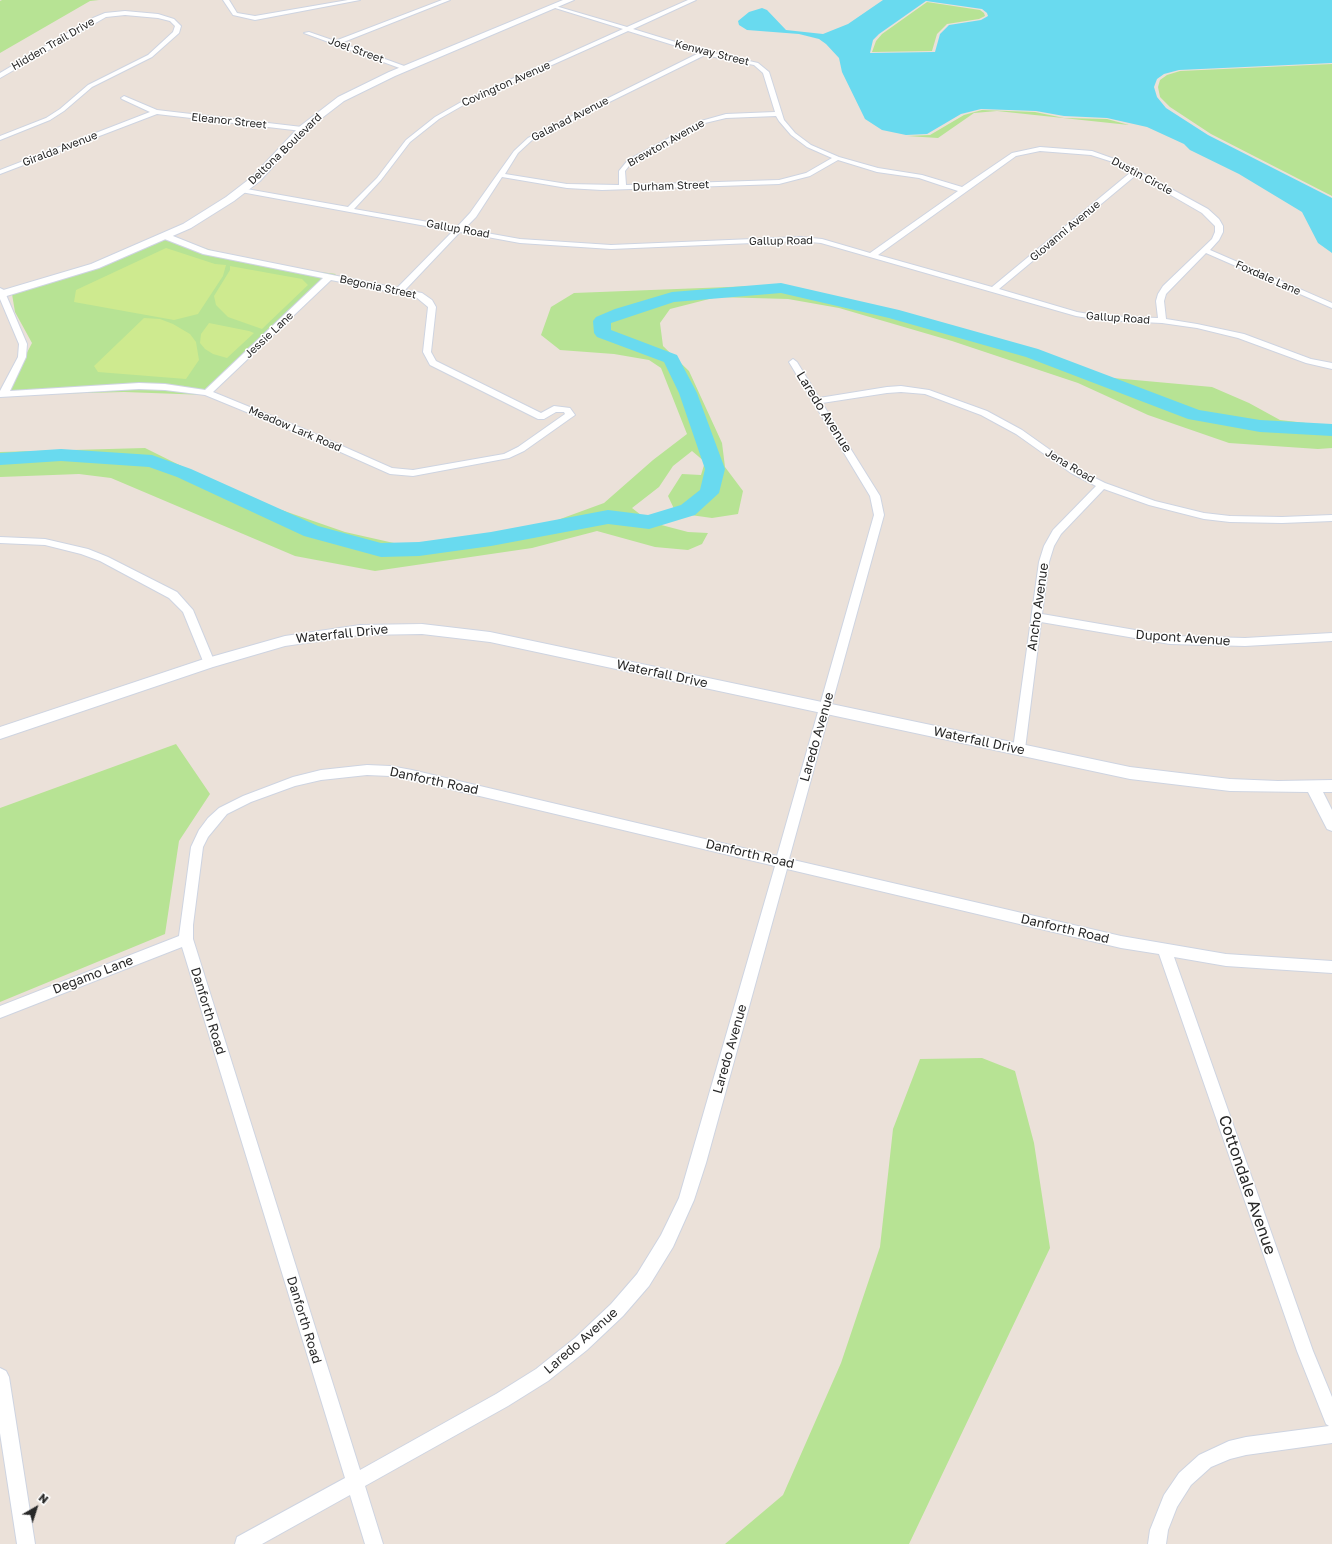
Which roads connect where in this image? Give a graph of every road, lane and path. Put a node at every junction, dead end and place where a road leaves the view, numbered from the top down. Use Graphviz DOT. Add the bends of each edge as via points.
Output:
graph roads {
  1 [pos="226,0"];
  2 [pos="357,0"];
  3 [pos="447,0"];
  4 [pos="570,0"];
  5 [pos="693,0"];
  6 [pos="554,6"];
  7 [pos="628,29"];
  8 [pos="307,33"];
  9 [pos="336,43"];
  10 [pos="704,53"];
  11 [pos="405,68"];
  12 [pos="0,76"];
  13 [pos="124,98"];
  14 [pos="156,112"];
  15 [pos="778,114"];
  16 [pos="121,126"];
  17 [pos="302,129"];
  18 [pos="0,138"];
  19 [pos="837,158"];
  20 [pos="0,172"];
  21 [pos="1136,172"];
  22 [pos="501,175"];
  23 [pos="622,188"];
  24 [pos="241,190"];
  25 [pos="963,190"];
  26 [pos="349,210"];
  27 [pos="459,230"];
  28 [pos="165,236"];
  29 [pos="1204,250"];
  30 [pos="872,255"];
  31 [pos="330,276"];
  32 [pos="400,290"];
  33 [pos="993,290"];
  34 [pos="1,293"];
  35 [pos="1332,306"];
  36 [pos="1162,321"];
  37 [pos="794,362"];
  38 [pos="1332,366"];
  39 [pos="207,393"];
  40 [pos="2,394"];
  41 [pos="817,401"];
  42 [pos="567,410"];
  43 [pos="1102,485"];
  44 [pos="1332,518"];
  45 [pos="0,540"];
  46 [pos="1036,617"];
  47 [pos="1332,637"];
  48 [pos="209,663"];
  49 [pos="825,708"];
  50 [pos="0,733"];
  51 [pos="1019,749"];
  52 [pos="1332,786"];
  53 [pos="1314,787"];
  54 [pos="1332,825"];
  55 [pos="782,862"];
  56 [pos="186,939"];
  57 [pos="1165,951"];
  58 [pos="1332,967"];
  59 [pos="0,1012"];
  60 [pos="0,1377"];
  61 [pos="1332,1418"];
  62 [pos="1332,1434"];
  63 [pos="354,1482"];
  64 [pos="26,1544"];
  65 [pos="244,1544"];
  66 [pos="374,1544"];
  67 [pos="1157,1544"];
  1 -- 2 [label="street" via="235,14 255,18"];
  3 -- 9 [label="street"];
  4 -- 6 [label="main road, Deltona Boulevard"];
  5 -- 7 [label="street, Covington Avenue"];
  6 -- 7 [label="street, Kenway Street"];
  6 -- 11 [label="main road, Deltona Boulevard"];
  7 -- 10 [label="street, Kenway Street"];
  7 -- 26 [label="street, Covington Avenue" via="465,102 437,118 408,142 379,179"];
  8 -- 9 [label="street, Joel Street"];
  9 -- 11 [label="street, Joel Street"];
  10 -- 15 [label="street, Kenway Street" via="761,66 766,72"];
  10 -- 22 [label="street, Galahad Avenue" via="539,133 516,152"];
  11 -- 17 [label="main road, Deltona Boulevard" via="341,99"];
  12 -- 18 [label="street, Hidden Trail Drive" via="94,19 105,15 125,13 158,16 172,20 178,26 176,32 150,56 90,86 48,119"];
  13 -- 14 [label="street, Eleanor Street"];
  14 -- 16 [label="street, Eleanor Street"];
  14 -- 17 [label="street, Eleanor Street"];
  15 -- 19 [label="street, Kenway Street" via="786,127 800,140"];
  15 -- 23 [label="street, Brewton Avenue" via="726,116 703,122 630,161 622,171"];
  16 -- 20 [label="street, Giralda Avenue"];
  17 -- 24 [label="main road, Deltona Boulevard" via="270,166"];
  19 -- 23 [label="street, Durham Street" via="808,175 790,180"];
  19 -- 25 [label="street, Kenway Street" via="877,170 920,176"];
  21 -- 25 [label="street, Dustin Circle" via="1118,162 1092,154 1051,149 1030,150 1009,157"];
  21 -- 29 [label="street, Dustin Circle" via="1205,211 1216,221 1219,232 1215,240"];
  21 -- 33 [label="street, Glovanni Avenue"];
  22 -- 23 [label="street, Durham Street" via="566,186"];
  22 -- 27 [label="street, Galahad Avenue"];
  24 -- 26 [label="street, Gallup Road"];
  24 -- 28 [label="main road, Deltona Boulevard" via="207,214"];
  25 -- 30 [label="street, Dustin Circle"];
  26 -- 27 [label="street, Gallup Road"];
  27 -- 30 [label="street, Gallup Road" via="520,240 589,247 810,239"];
  27 -- 32 [label="street, Galahad Avenue"];
  28 -- 31 [label="street, Begonia Street" via="206,252"];
  28 -- 34 [label="main road, Deltona Boulevard" via="94,266"];
  29 -- 35 [label="street, Foxdale Lane"];
  29 -- 36 [label="street, Dustin Circle" via="1162,294"];
  30 -- 33 [label="street, Gallup Road"];
  31 -- 32 [label="street, Begonia Street"];
  31 -- 39 [label="street, Jessie Lane"];
  32 -- 42 [label="street, Begonia Street" via="424,297 432,307 427,352 433,363 540,417 554,409"];
  33 -- 36 [label="street, Gallup Road" via="1089,317"];
  34 -- 40 [label="street" via="24,351"];
  36 -- 38 [label="street, Gallup Road" via="1227,332 1309,361"];
  37 -- 41 [label="street, Laredo Avenue"];
  39 -- 40 [label="street, Meadow Lark Road" via="140,386"];
  39 -- 42 [label="street, Meadow Lark Road" via="390,470 414,473 506,456 521,450 565,420 570,415"];
  41 -- 43 [label="street, Jena Road" via="887,390 915,390 937,394 1003,423 1057,461"];
  41 -- 49 [label="street, Laredo Avenue" via="875,496 879,515"];
  43 -- 44 [label="street, Jena Road" via="1152,503 1204,516 1256,521"];
  43 -- 46 [label="street, Ancho Avenue" via="1068,518 1049,546 1044,562"];
  45 -- 48 [label="street" via="45,542 84,551 173,595 188,610"];
  46 -- 47 [label="street, Dupont Avenue" via="1134,635 1186,641 1245,642"];
  46 -- 51 [label="street, Ancho Avenue"];
  48 -- 49 [label="street, Waterfall Drive" via="250,650 324,634 360,630 422,629 490,637"];
  48 -- 50 [label="street, Waterfall Drive"];
  49 -- 51 [label="street, Waterfall Drive"];
  49 -- 55 [label="street, Laredo Avenue"];
  51 -- 53 [label="street, Waterfall Drive" via="1130,773 1182,781"];
  52 -- 53 [label="street, Waterfall Drive"];
  53 -- 54 [label="street"];
  55 -- 56 [label="street, Danforth Road" via="412,775 383,771 344,771 293,782 247,799 223,811 212,822 202,834 197,847"];
  55 -- 57 [label="street, Danforth Road"];
  55 -- 63 [label="street, Laredo Avenue" via="686,1200 667,1241 643,1280 617,1310 581,1344 542,1375"];
  56 -- 59 [label="street, Degamo Lane"];
  56 -- 63 [label="street, Danforth Road"];
  57 -- 58 [label="street, Danforth Road" via="1226,960"];
  57 -- 61 [label="street, Cottondale Avenue" via="1305,1351"];
  60 -- 64 [label="street"];
  62 -- 67 [label="street" via="1246,1446 1229,1450 1206,1461 1185,1479 1170,1502 1159,1530"];
  63 -- 65 [label="street, Laredo Avenue"];
  63 -- 66 [label="street, Danforth Road"];
}
